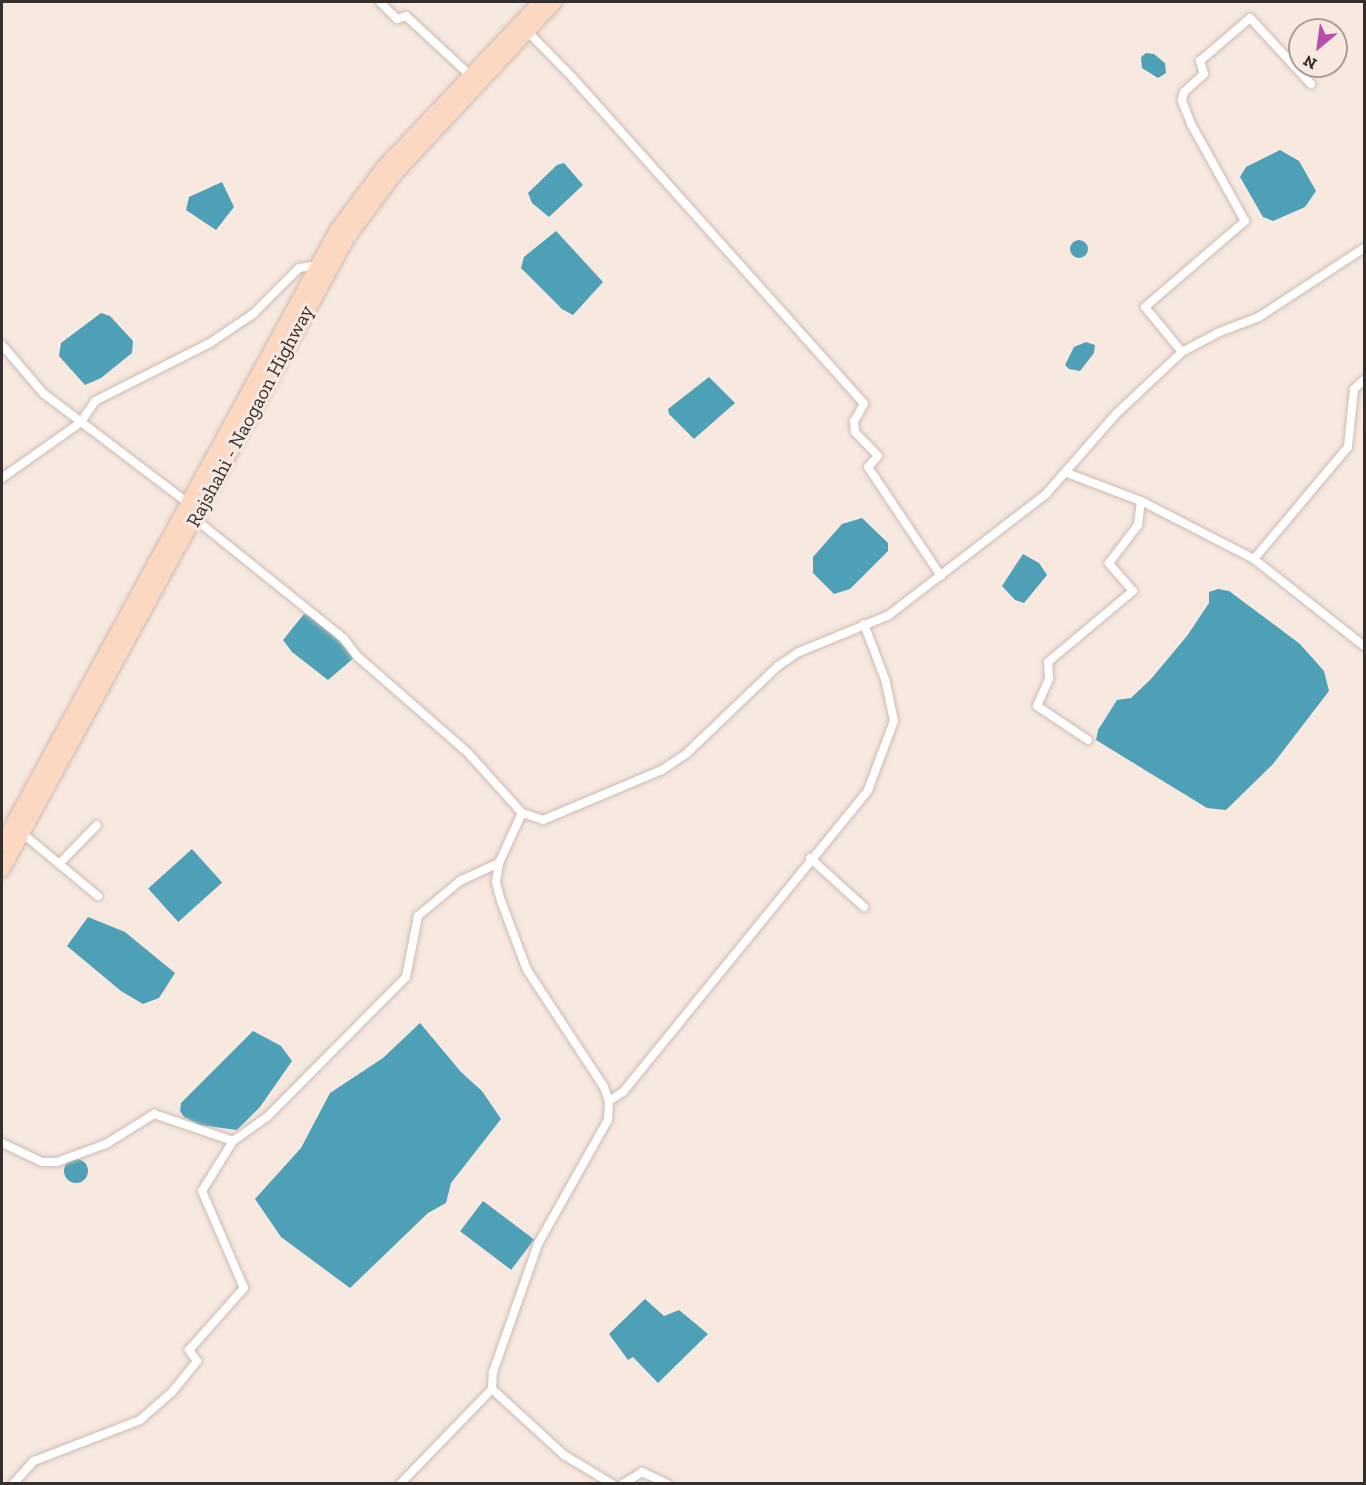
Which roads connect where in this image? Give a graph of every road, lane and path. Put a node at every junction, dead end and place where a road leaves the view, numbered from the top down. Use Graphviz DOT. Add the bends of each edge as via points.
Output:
graph roads {
  1 [pos="380,2"];
  2 [pos="540,2"];
  3 [pos="555,2"];
  4 [pos="528,32"];
  5 [pos="474,80"];
  6 [pos="1311,84"];
  7 [pos="1365,249"];
  8 [pos="317,265"];
  9 [pos="2,345"];
  10 [pos="1182,352"];
  11 [pos="1365,380"];
  12 [pos="81,422"];
  13 [pos="234,433"];
  14 [pos="1067,473"];
  15 [pos="2,478"];
  16 [pos="1141,501"];
  17 [pos="189,504"];
  18 [pos="195,519"];
  19 [pos="1254,559"];
  20 [pos="941,576"];
  21 [pos="154,580"];
  22 [pos="864,624"];
  23 [pos="1365,646"];
  24 [pos="1088,740"];
  25 [pos="522,813"];
  26 [pos="97,825"];
  27 [pos="22,833"];
  28 [pos="2,844"];
  29 [pos="810,858"];
  30 [pos="499,863"];
  31 [pos="59,864"];
  32 [pos="2,870"];
  33 [pos="98,896"];
  34 [pos="864,907"];
  35 [pos="609,1101"];
  36 [pos="232,1141"];
  37 [pos="2,1143"];
  38 [pos="492,1389"];
  39 [pos="13,1484"];
  40 [pos="400,1484"];
  41 [pos="612,1484"];
  42 [pos="623,1484"];
  43 [pos="668,1484"];
  1 -- 5 [label="street" via="397,19 406,16"];
  2 -- 5 [label="main road, Rajshahi - Naogaon Highway"];
  3 -- 4 [label="main road, Rajshahi - Naogaon Highway"];
  4 -- 5 [label="main road, Rajshahi - Naogaon Highway"];
  4 -- 20 [label="street" via="864,404 854,421 855,432 878,456 868,466"];
  5 -- 8 [label="main road, Rajshahi - Naogaon Highway" via="384,167"];
  5 -- 13 [label="main road, Rajshahi - Naogaon Highway" via="348,237"];
  6 -- 10 [label="street" via="1250,18 1200,61 1204,74 1184,92 1182,100 1191,124 1245,221 1145,308"];
  7 -- 10 [label="street" via="1259,317 1216,333"];
  8 -- 12 [label="street" via="299,268 253,314 210,343 95,401"];
  8 -- 13 [label="main road, Rajshahi - Naogaon Highway"];
  9 -- 12 [label="street" via="28,378"];
  10 -- 14 [label="street" via="1116,414"];
  11 -- 19 [label="street" via="1354,389 1348,447"];
  12 -- 15 [label="street"];
  12 -- 17 [label="street"];
  13 -- 17 [label="main road, Rajshahi - Naogaon Highway"];
  13 -- 18 [label="main road, Rajshahi - Naogaon Highway"];
  14 -- 16 [label="street"];
  14 -- 20 [label="street"];
  16 -- 19 [label="street"];
  16 -- 24 [label="street" via="1138,525 1109,563 1133,591 1048,662 1049,679 1037,706"];
  17 -- 21 [label="main road, Rajshahi - Naogaon Highway"];
  18 -- 21 [label="main road, Rajshahi - Naogaon Highway"];
  18 -- 25 [label="street" via="344,639 357,656 468,753"];
  19 -- 23 [label="street"];
  20 -- 22 [label="street" via="889,615"];
  21 -- 27 [label="main road, Rajshahi - Naogaon Highway"];
  21 -- 28 [label="main road, Rajshahi - Naogaon Highway"];
  22 -- 25 [label="street" via="827,637 778,666 687,753 662,770 543,820"];
  22 -- 29 [label="street" via="886,682 894,721 868,790"];
  25 -- 30 [label="street"];
  26 -- 31 [label="street"];
  27 -- 31 [label="street"];
  27 -- 32 [label="main road, Rajshahi - Naogaon Highway"];
  29 -- 34 [label="street"];
  29 -- 35 [label="street" via="623,1092"];
  30 -- 35 [label="street" via="499,891 527,970 604,1087"];
  30 -- 36 [label="street" via="460,881 418,916 406,977 267,1117"];
  31 -- 33 [label="street"];
  35 -- 38 [label="street" via="608,1120 538,1244 492,1371"];
  36 -- 37 [label="street" via="154,1114 106,1144 57,1162 42,1162"];
  36 -- 39 [label="street" via="202,1191 244,1288 189,1350 197,1361 172,1392 140,1420 34,1461"];
  38 -- 40 [label="street"];
  38 -- 41 [label="street" via="564,1455"];
  42 -- 43 [label="street" via="642,1473"];
}
